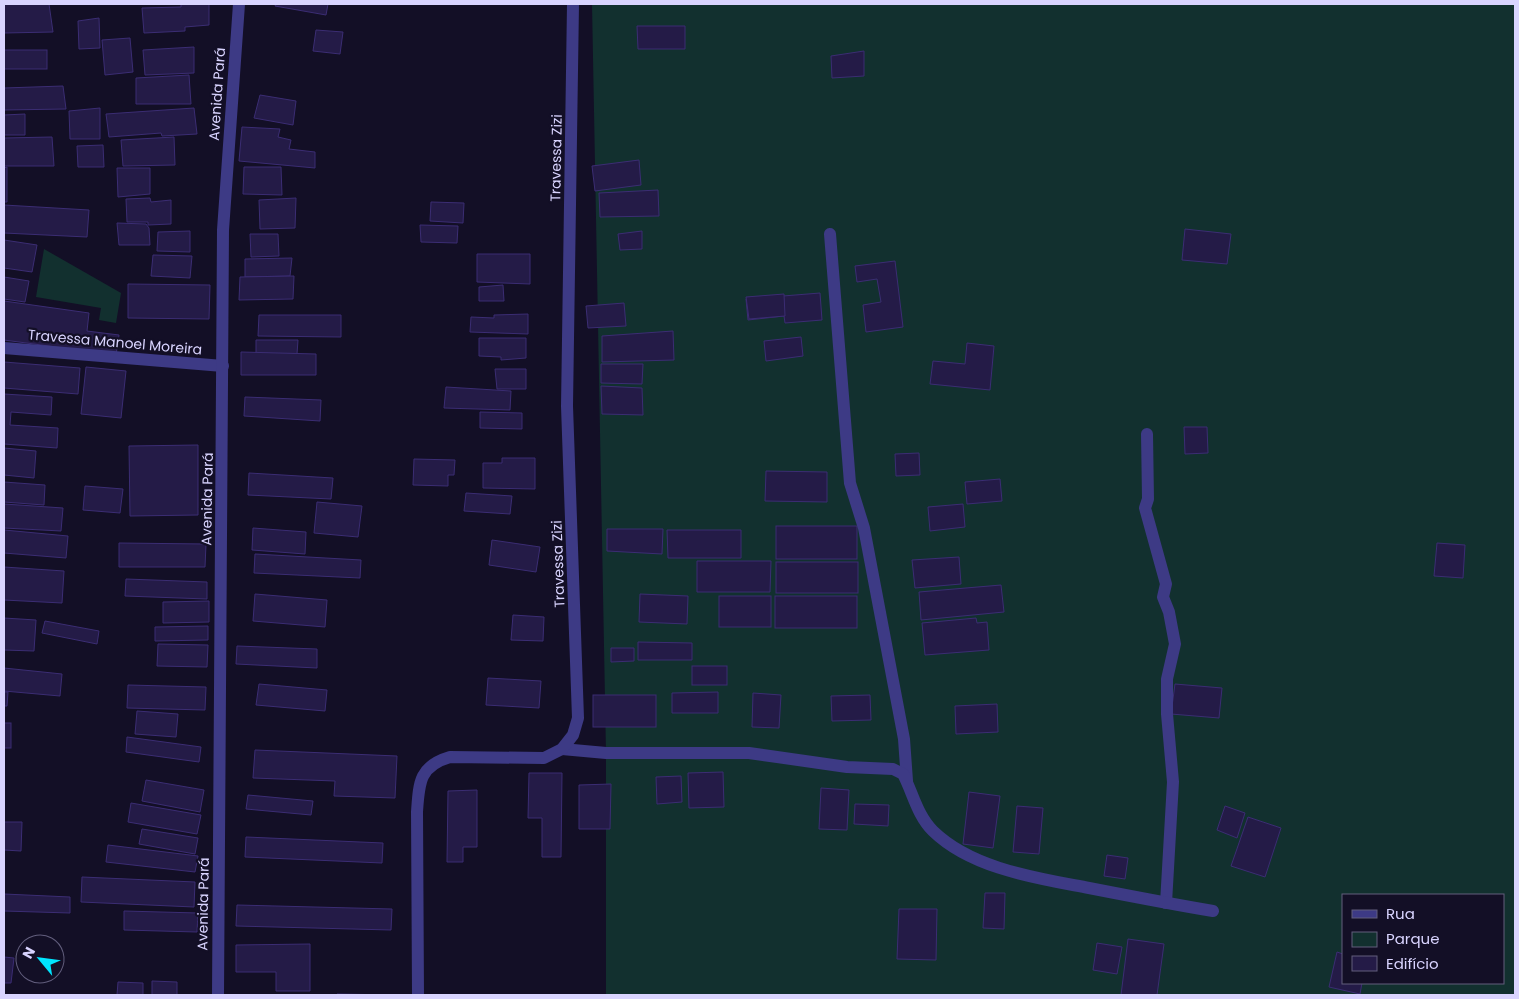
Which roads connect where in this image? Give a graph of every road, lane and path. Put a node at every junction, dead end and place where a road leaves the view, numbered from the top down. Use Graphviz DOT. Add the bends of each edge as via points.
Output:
graph roads {
  1 [pos="239,4"];
  2 [pos="573,4"];
  3 [pos="830,234"];
  4 [pos="4,348"];
  5 [pos="223,366"];
  6 [pos="1147,434"];
  7 [pos="562,749"];
  8 [pos="907,781"];
  9 [pos="1166,903"];
  10 [pos="1213,911"];
  11 [pos="218,995"];
  12 [pos="418,995"];
  1 -- 5 [label="street, Avenida Pará" via="223,230"];
  2 -- 7 [label="street, Travessa Zizi" via="567,406 578,718 573,735"];
  3 -- 8 [label="street" via="850,483 864,528 904,739"];
  4 -- 5 [label="street, Travessa Manoel Moreira"];
  5 -- 11 [label="street, Avenida Pará"];
  6 -- 9 [label="street" via="1148,499 1145,508 1166,584 1163,597 1175,644 1167,678 1173,782"];
  7 -- 8 [label="street" via="606,753 749,753 847,767 893,769 903,774"];
  7 -- 12 [label="street" via="544,758 450,757 426,769 418,789 417,812"];
  8 -- 9 [label="street" via="924,821 944,840 964,852 1030,876"];
  9 -- 10 [label="street"];
}
